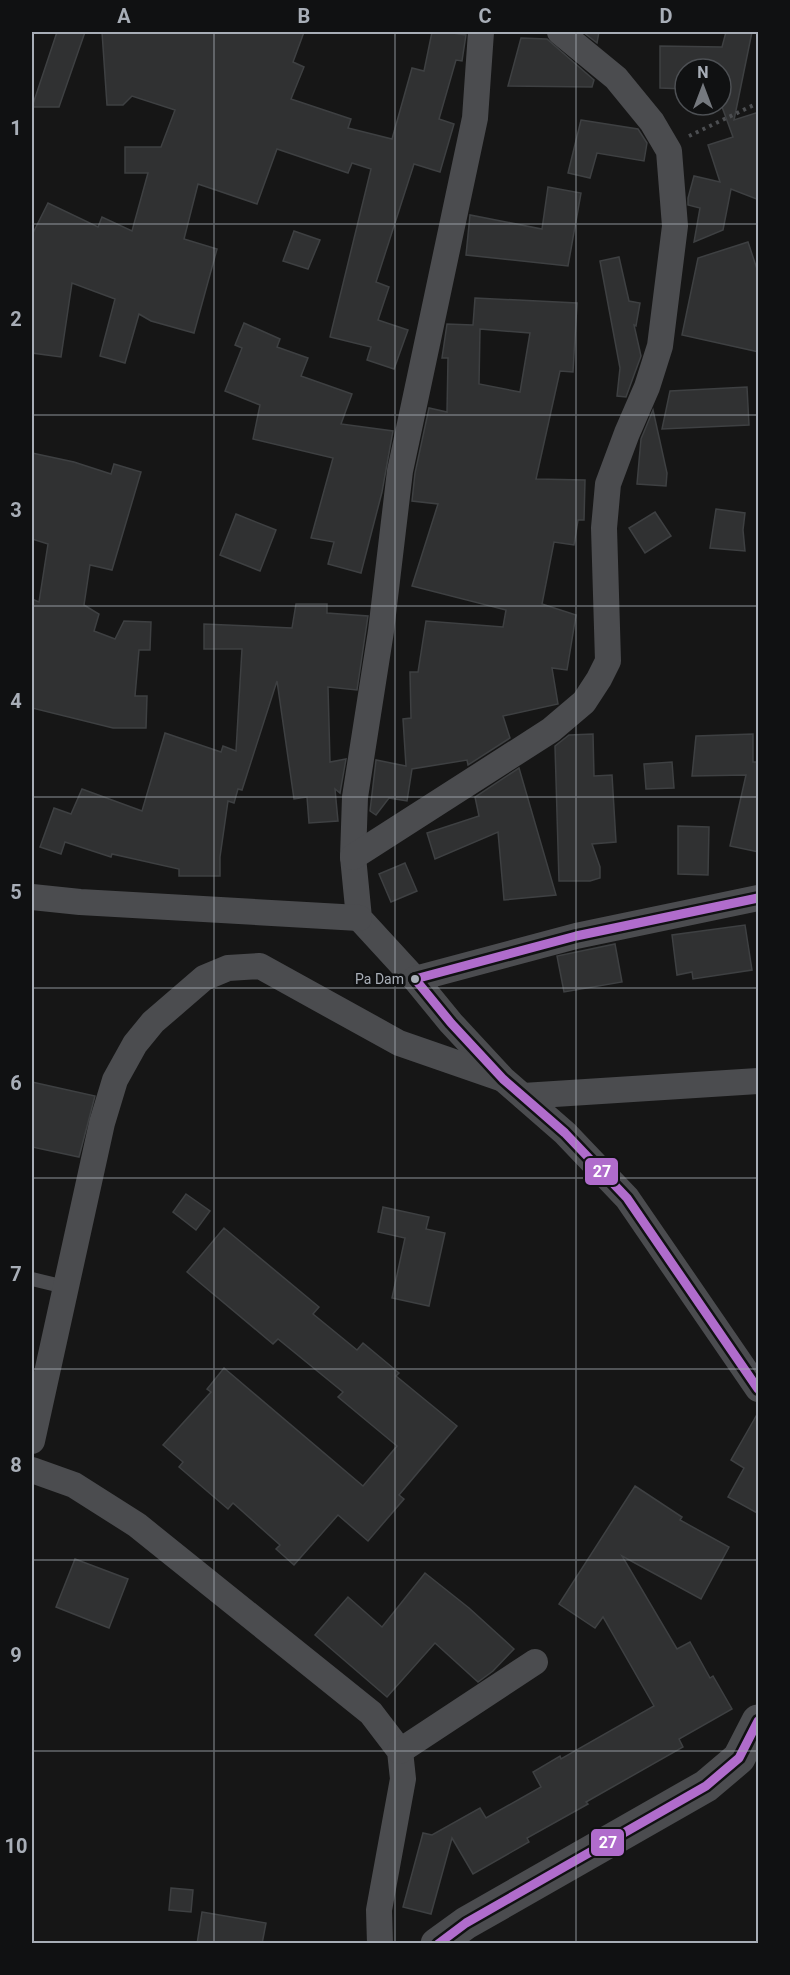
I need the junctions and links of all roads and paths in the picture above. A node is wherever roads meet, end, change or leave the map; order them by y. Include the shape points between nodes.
1 (481, 32) edge
2 (560, 32) edge
3 (759, 104) edge
4 (669, 151) junction
5 (353, 856) junction
6 (32, 897) edge
7 (759, 898) edge
8 (359, 918) junction
9 (415, 979) junction
10 (503, 1079) junction
11 (759, 1081) edge
12 (523, 1096) junction
13 (32, 1279) edge
14 (65, 1287) junction
15 (759, 1389) edge
16 (32, 1441) edge
17 (32, 1470) edge
18 (535, 1662) dead end
19 (759, 1721) edge
20 (400, 1751) junction
21 (380, 1944) edge
22 (437, 1944) edge

1 - 5 street via 475,118 400,471 381,631 355,797
2 - 4 street via 616,78 652,122
3 - 4 path via 689,136
4 - 5 street via 675,226 660,346 608,483 604,528 608,661 584,702 551,730
5 - 8 street
6 - 8 street
7 - 9 street via 576,936
8 - 9 street
9 - 10 street
10 - 12 street
10 - 14 street via 399,1043 260,966 228,968 204,978 153,1022 115,1080
11 - 12 street
12 - 15 street via 627,1198
13 - 14 lane
14 - 16 street
17 - 20 street via 74,1485 137,1525 371,1713
18 - 20 street
19 - 22 street via 739,1758 706,1786 466,1923
20 - 21 street via 404,1779 379,1910

